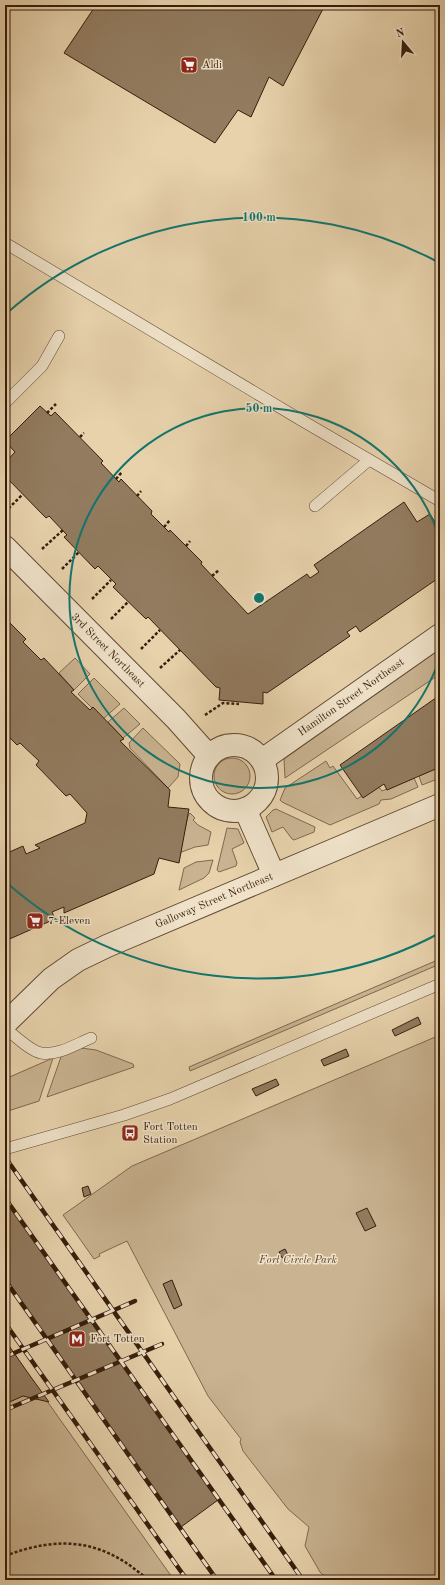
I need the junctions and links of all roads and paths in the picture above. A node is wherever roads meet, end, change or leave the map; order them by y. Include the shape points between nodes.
1 (5, 243) edge
2 (59, 336) dead end
3 (5, 403) edge
4 (56, 404) dead end
5 (47, 413) dead end
6 (84, 433) dead end
7 (80, 438) dead end
8 (369, 460) junction
9 (122, 472) dead end
10 (116, 478) dead end
11 (141, 491) dead end
12 (22, 494) dead end
13 (137, 496) dead end
14 (440, 501) edge
15 (315, 506) dead end
16 (5, 512) edge
17 (170, 520) dead end
18 (436, 523) dead end
19 (164, 527) dead end
20 (440, 528) edge
21 (63, 530) dead end
22 (190, 541) dead end
23 (186, 546) dead end
24 (5, 547) edge
25 (42, 549) dead end
26 (79, 552) dead end
27 (62, 569) dead end
28 (219, 570) dead end
29 (212, 576) dead end
30 (111, 580) dead end
31 (92, 599) dead end
32 (128, 602) dead end
33 (111, 619) dead end
34 (160, 630) dead end
35 (440, 635) edge
36 (141, 649) dead end
37 (180, 650) dead end
38 (160, 669) dead end
39 (239, 704) dead end
40 (202, 717) dead end
41 (209, 756) junction
42 (262, 760) junction
43 (440, 805) edge
44 (245, 809) junction
45 (274, 875) junction
46 (440, 984) edge
47 (5, 1024) edge
48 (5, 1028) edge
49 (91, 1038) dead end
50 (5, 1149) edge
51 (5, 1556) edge
52 (148, 1580) edge

1 - 8 lane
2 - 3 lane via 42,366
4 - 5 path
6 - 7 path
8 - 14 lane
8 - 15 lane
9 - 10 path
11 - 13 path
12 - 16 path
17 - 19 path
18 - 20 path
21 - 25 path
22 - 23 path
24 - 41 street, 3rd Street Northeast via 176,719
26 - 27 path
28 - 29 path
30 - 31 path
32 - 33 path
34 - 36 path
35 - 42 street, Hamilton Street Northeast
37 - 38 path
39 - 40 path via 223,703
41 - 42 street via 217,749 236,745 251,750
41 - 44 street via 200,776 201,787 206,797 224,810
42 - 44 street via 266,769 265,788 261,797
43 - 45 street, Galloway Street Northeast
44 - 45 street
45 - 47 street, Galloway Street Northeast via 78,960 51,979
46 - 50 lane via 170,1099
48 - 49 lane via 40,1053 59,1052
51 - 52 path via 54,1543 90,1546 124,1561

